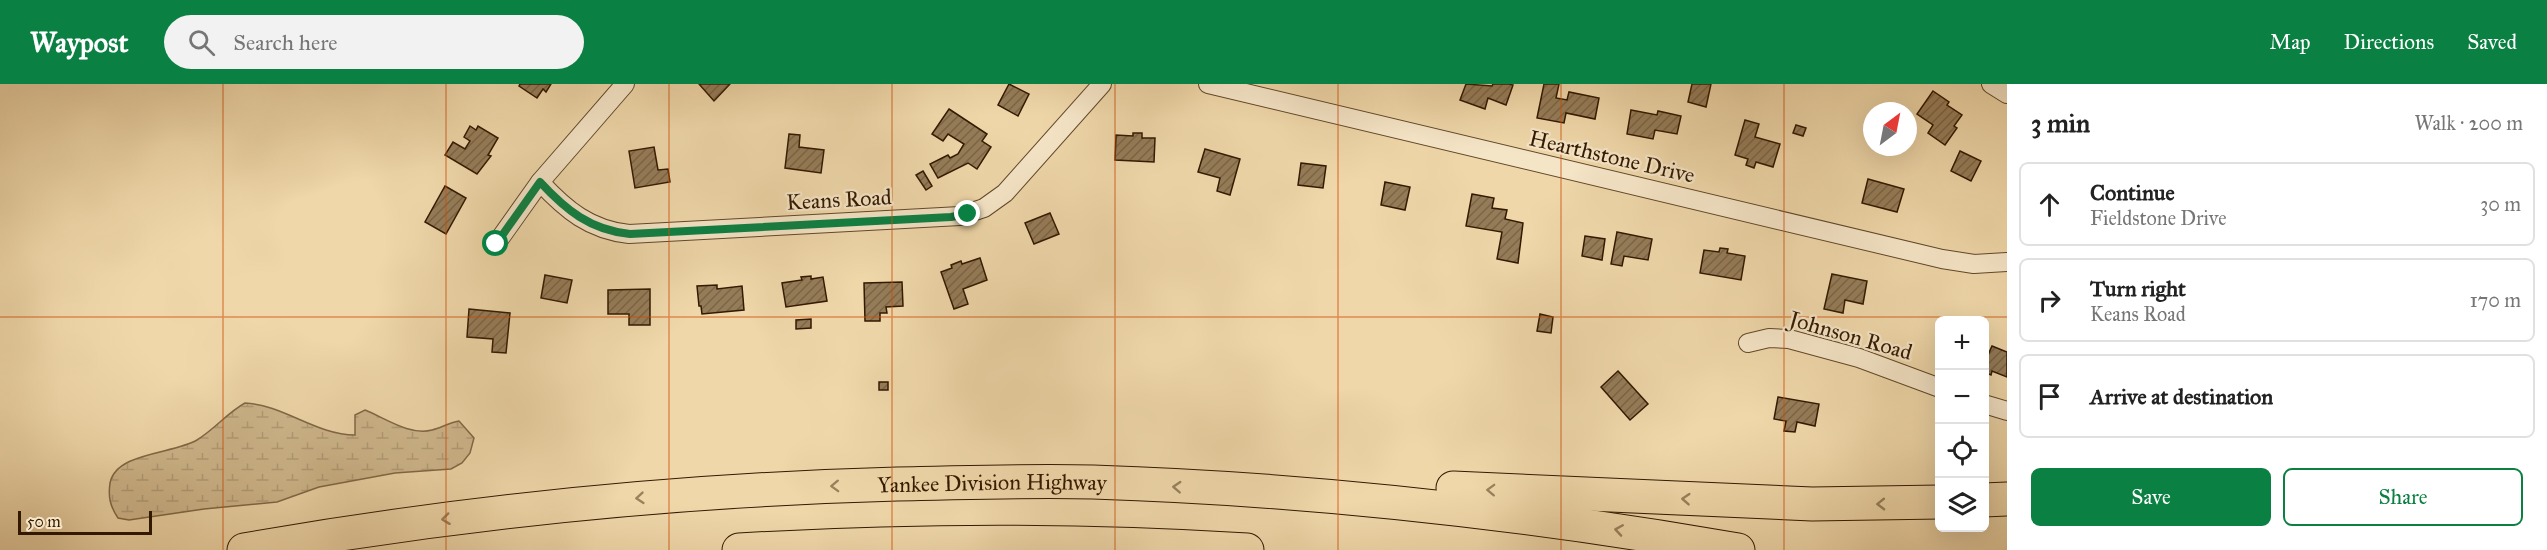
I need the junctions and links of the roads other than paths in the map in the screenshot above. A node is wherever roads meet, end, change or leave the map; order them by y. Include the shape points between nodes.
1 (625, 84) edge
2 (1102, 84) edge
3 (1208, 84) edge
4 (1991, 84) edge
5 (2007, 94) edge
6 (540, 182) junction
7 (496, 244) dead end
8 (2007, 262) edge
9 (1748, 343) dead end
10 (1935, 386) edge
11 (1989, 406) edge
12 (2007, 411) edge
13 (1235, 490) junction
14 (2007, 499) edge
15 (1989, 500) edge
16 (1935, 502) edge
17 (244, 550) edge
18 (739, 550) edge
19 (1247, 550) edge
20 (1738, 550) edge

1 - 6 street
2 - 6 street, Keans Road via 1005,193 984,208 960,216 630,234 586,223
3 - 8 street, Hearthstone Drive via 1942,259 1974,264
4 - 5 street
6 - 7 street
9 - 10 street, Johnson Road via 1789,339 1859,358
11 - 12 street
16 -> 13 highway via 1801,504 1441,487
13 -> 17 highway, Yankee Division Highway via 1089,482 747,490 445,519
20 -> 13 highway, Yankee Division Highway via 1505,514 1340,496
14 - 15 highway
18 - 19 highway via 938,542

